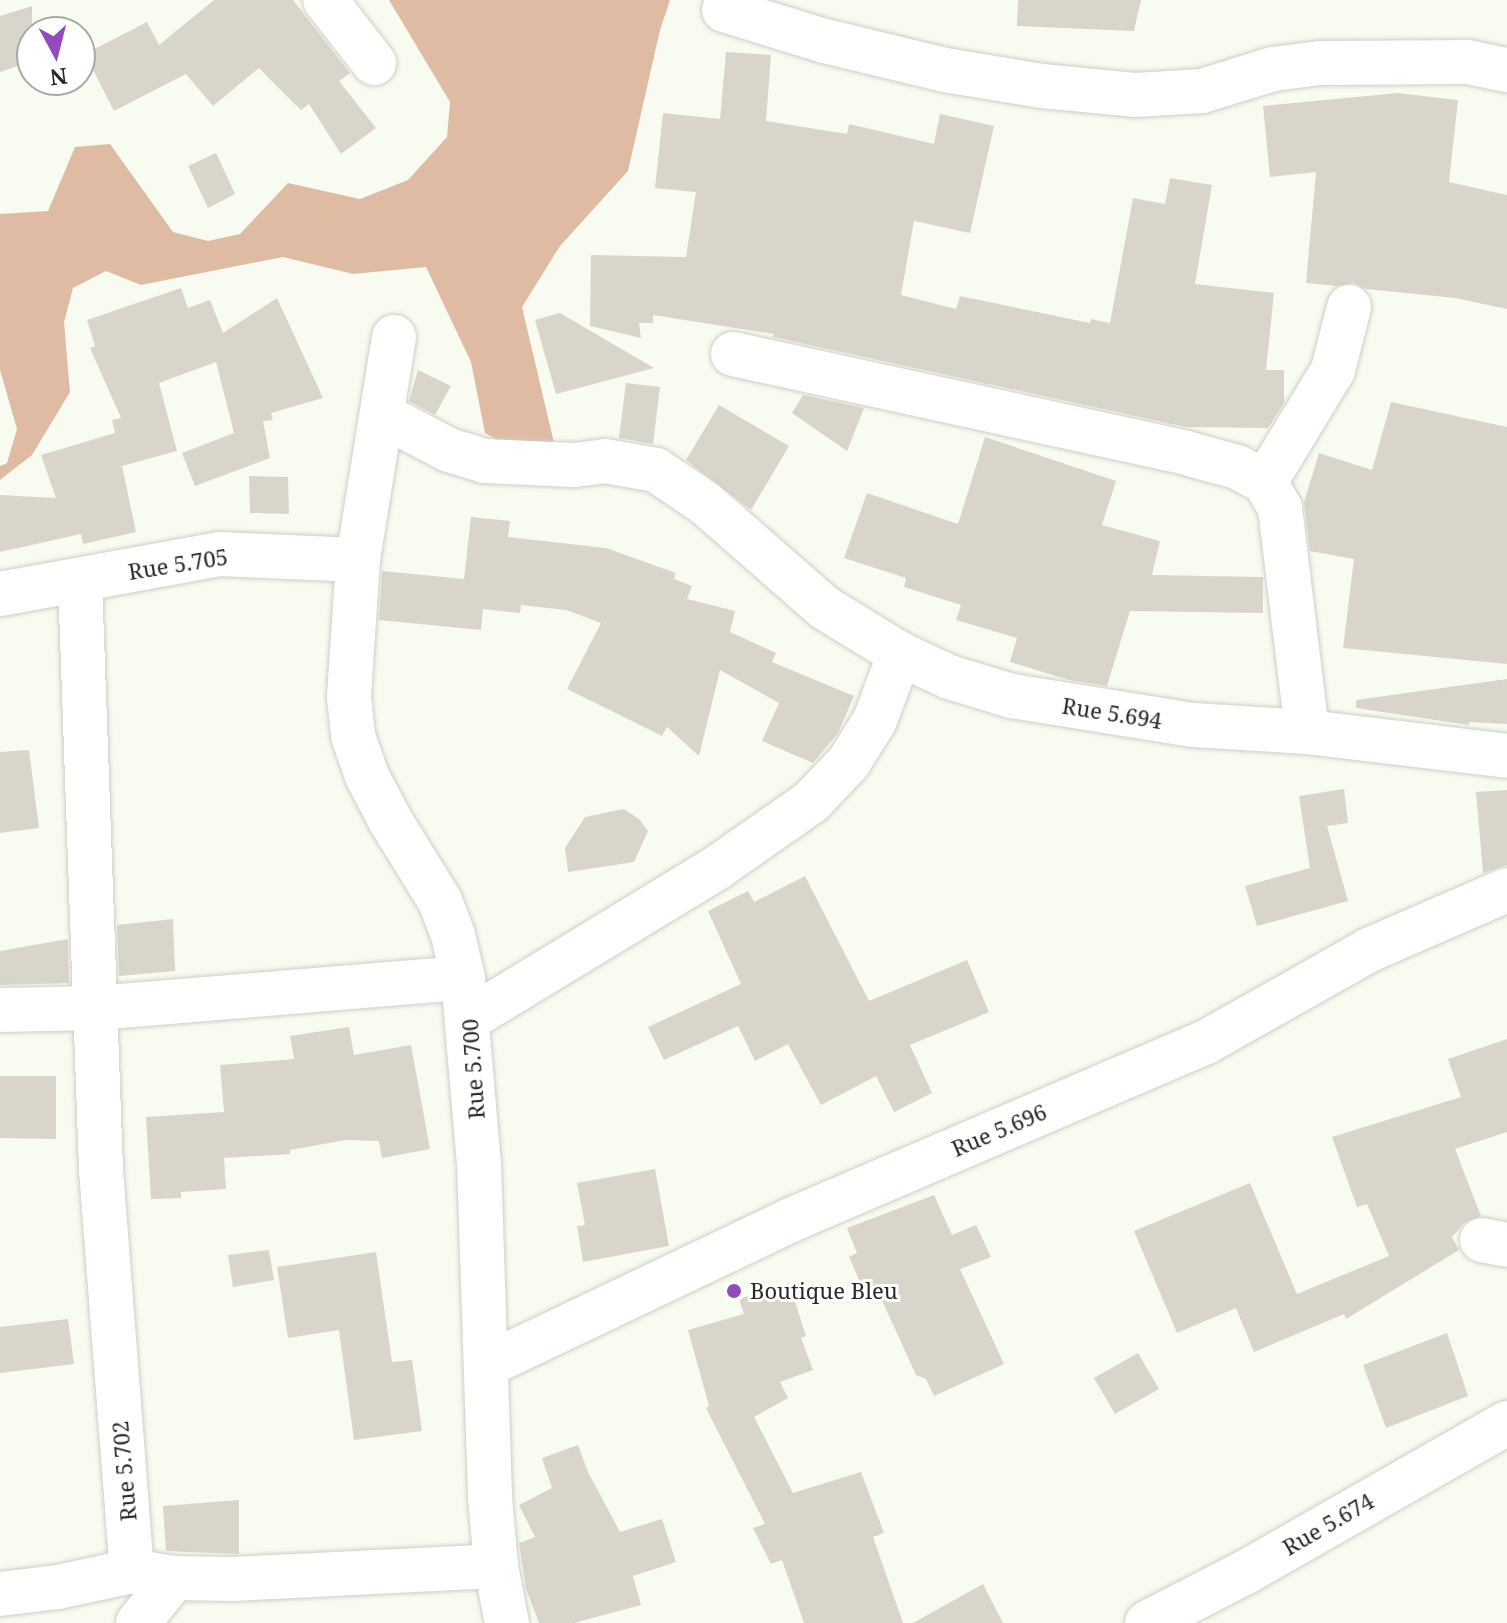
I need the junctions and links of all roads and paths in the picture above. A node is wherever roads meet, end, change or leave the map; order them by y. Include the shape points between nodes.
1 (325, 0) edge
2 (724, 10) dead end
3 (374, 63) dead end
4 (1507, 70) edge
5 (1349, 307) dead end
6 (394, 337) dead end
7 (733, 354) dead end
8 (382, 415) junction
9 (1265, 482) junction
10 (358, 560) junction
11 (80, 581) junction
12 (0, 594) edge
13 (900, 654) junction
14 (1307, 732) junction
15 (1507, 756) edge
16 (1507, 890) edge
17 (466, 998) junction
18 (96, 1008) junction
19 (0, 1010) edge
20 (487, 1365) junction
21 (1507, 1423) edge
22 (496, 1566) junction
23 (132, 1571) junction
24 (174, 1578) junction
25 (0, 1594) edge
26 (138, 1623) edge
27 (507, 1623) edge
28 (1147, 1623) edge

1 - 3 street
2 - 4 street via 945,70 1135,95 1202,91 1273,69 1320,63 1468,62
5 - 9 street via 1333,370
6 - 8 street, Rue 5.700
7 - 9 street via 1186,453 1237,467
8 - 10 street, Rue 5.700
8 - 13 street, Rue 5.694 via 449,450 484,461 605,461 656,470 705,503 825,608
9 - 14 street via 1280,508
10 - 11 street, Rue 5.705 via 220,554
10 - 17 street, Rue 5.700 via 349,697 353,736 390,820 440,901
11 - 12 street, Rue 5.705
11 - 18 street, Rue 5.702
13 - 14 street, Rue 5.694 via 949,677 1026,699 1193,725
13 - 17 street via 875,720 849,762 811,802 718,867
14 - 15 street, Rue 5.694
16 - 20 street, Rue 5.696 via 1369,950 1206,1042 793,1219
17 - 18 street
17 - 20 street, Rue 5.700
18 - 19 street
18 - 23 street, Rue 5.702 via 107,1280
20 - 22 street, Rue 5.700
21 - 28 street, Rue 5.674
22 - 24 street
22 - 27 street, Rue 5.700
23 - 24 street
23 - 25 street
24 - 26 street

